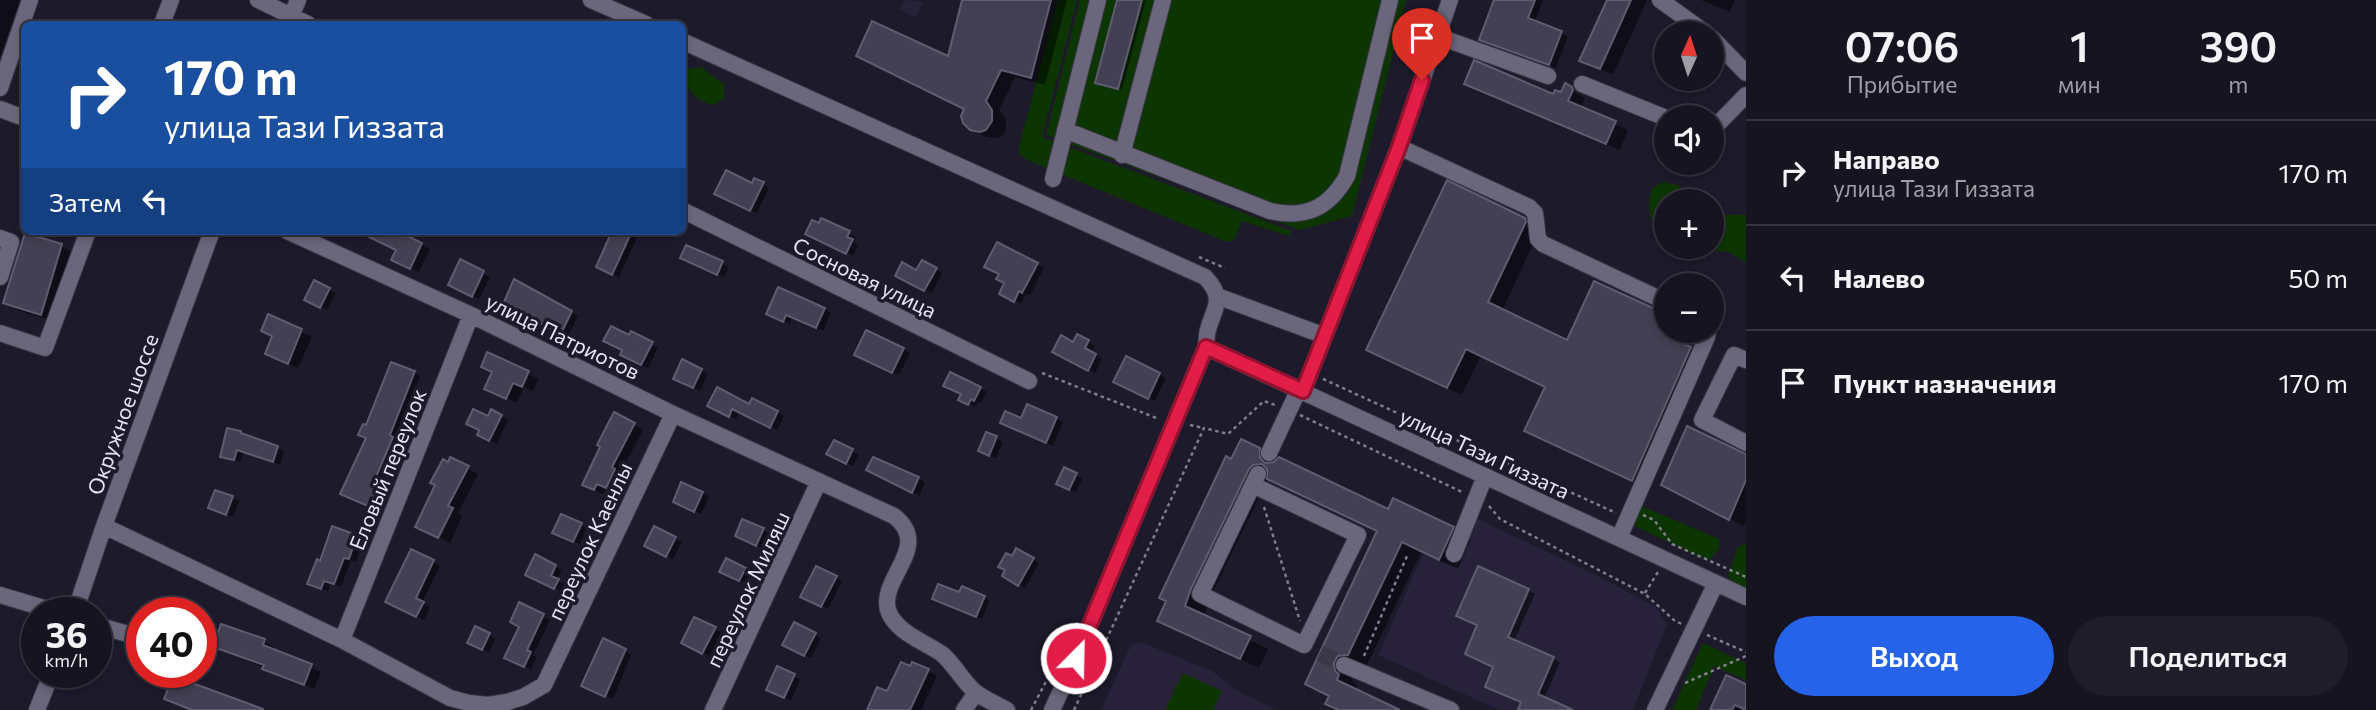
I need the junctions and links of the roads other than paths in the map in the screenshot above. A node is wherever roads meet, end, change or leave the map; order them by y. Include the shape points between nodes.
1 (30, 0) edge
2 (171, 0) edge
3 (258, 0) edge
4 (298, 0) edge
5 (591, 0) edge
6 (1098, 0) edge
7 (1163, 0) edge
8 (1390, 0) edge
9 (1450, 0) edge
10 (1660, 0) edge
11 (290, 20) edge
12 (23, 21) edge
13 (163, 21) edge
14 (639, 21) edge
15 (1689, 21) edge
16 (21, 26) edge
17 (1437, 36) junction
18 (686, 43) edge
19 (1724, 50) edge
20 (1746, 73) edge
21 (1548, 75) dead end
22 (1582, 84) dead end
23 (0, 88) edge
24 (1746, 95) edge
25 (0, 109) edge
26 (1654, 113) edge
27 (21, 117) edge
28 (1724, 118) edge
29 (1065, 130) junction
30 (1399, 147) junction
31 (1122, 155) junction
32 (1053, 179) dead end
33 (686, 212) edge
34 (87, 235) edge
35 (211, 235) edge
36 (295, 235) edge
37 (0, 237) edge
38 (0, 277) edge
39 (1217, 296) junction
40 (1654, 296) edge
41 (471, 315) junction
42 (0, 333) edge
43 (1325, 336) junction
44 (1704, 343) edge
45 (1206, 347) junction
46 (1746, 360) edge
47 (1029, 382) road end
48 (1301, 390) junction
49 (673, 414) junction
50 (1745, 440) edge
51 (1269, 453) dead end
52 (1485, 476) junction
53 (819, 483) junction
54 (104, 526) junction
55 (1619, 538) junction
56 (1454, 554) dead end
57 (1716, 583) junction
58 (0, 595) edge
59 (80, 597) edge
60 (1746, 597) edge
61 (21, 601) edge
62 (342, 640) junction
63 (1306, 641) joint
64 (1350, 669) tunnel mouth
65 (46, 688) edge
66 (975, 693) junction
67 (37, 710) edge
68 (713, 710) edge
69 (964, 710) edge
70 (1007, 710) edge
71 (1052, 710) edge
72 (1451, 710) edge
73 (1655, 710) edge

1 - 12 street
2 - 13 street
3 - 11 street
4 - 11 street
5 - 14 street
6 - 29 street
7 - 31 street
8 - 31 street via 1347,176 1338,191 1316,209 1299,214 1270,211
9 - 17 street
10 - 15 street
16 - 23 street
17 - 21 street
17 - 30 street
18 - 39 street via 1205,277
19 - 20 street
22 - 26 street
24 - 28 street
25 - 27 street
29 - 31 street
29 - 32 street
30 - 40 street via 1530,207 1538,239 1544,244
30 - 43 street
33 - 47 street, Сосновая улица
34 - 42 street via 45,348
35 - 54 street, Окружное шоссе
36 - 41 street, улица Патриотов
37 - 38 street via 11,242
39 - 43 street
39 - 45 street
41 - 49 street, улица Патриотов
41 - 62 street, Еловый переулок
43 - 48 street
44 - 55 street
45 - 48 street, улица Тази Гиззата
45 - 71 street
46 - 50 street via 1734,355 1702,420
48 - 51 street
48 - 52 street, улица Тази Гиззата
49 - 53 street, улица Патриотов
49 - 62 street, переулок Каенлы via 544,685 507,702 469,703 450,698
52 - 55 street, улица Тази Гиззата
52 - 56 street
53 - 66 street, улица Патриотов via 906,528 909,543 888,597 889,612 899,626 944,656
53 - 68 street, переулок Миляш
54 - 59 street, Окружное шоссе
54 - 62 street
55 - 57 street, улица Тази Гиззата
57 - 60 street, улица Тази Гиззата
57 - 73 street
58 - 61 street
63 - 63 street via 1304,645 1200,594 1257,482 1358,536
64 - 72 street
65 - 67 street
66 - 69 street
66 - 70 street

